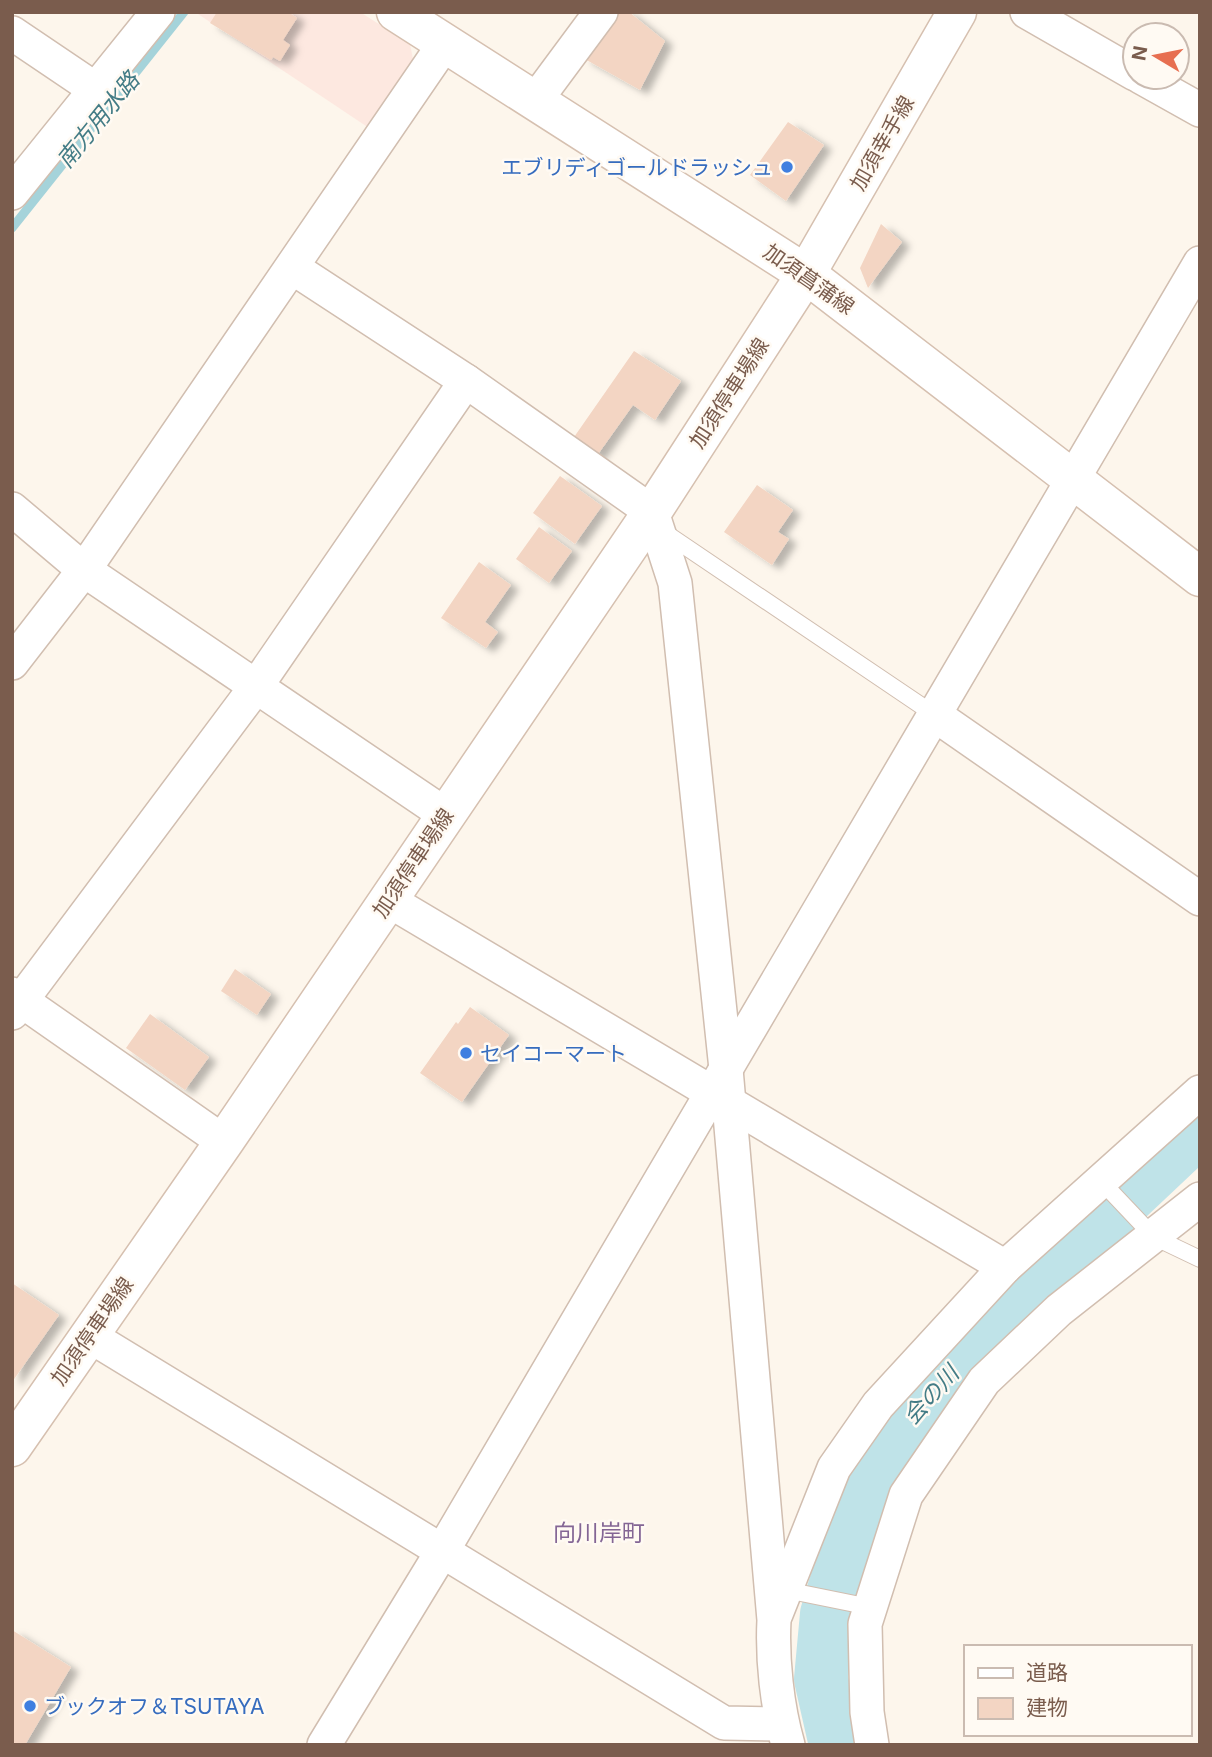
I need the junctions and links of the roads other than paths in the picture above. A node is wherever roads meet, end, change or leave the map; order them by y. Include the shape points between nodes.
1 (158, 12) edge
2 (396, 12) edge
3 (601, 12) edge
4 (957, 12) edge
5 (1027, 12) edge
6 (12, 33) edge
7 (445, 43) junction
8 (1121, 66) edge
9 (95, 89) junction
10 (1166, 91) edge
11 (535, 101) junction
12 (1200, 110) edge
13 (12, 192) edge
14 (1200, 263) edge
15 (293, 268) junction
16 (806, 274) junction
17 (466, 381) junction
18 (1074, 479) junction
19 (12, 509) edge
20 (654, 519) junction
21 (84, 570) junction
22 (1200, 576) edge
23 (12, 663) edge
24 (255, 688) junction
25 (935, 715) junction
26 (446, 816) junction
27 (1200, 898) edge
28 (388, 900) junction
29 (15, 1002) edge
30 (722, 1088) junction
31 (1200, 1092) edge
32 (224, 1142) junction
33 (1101, 1181) junction
34 (1200, 1199) edge
35 (1154, 1237) junction
36 (1200, 1259) edge
37 (1006, 1267) junction
38 (88, 1335) junction
39 (12, 1447) edge
40 (443, 1550) junction
41 (780, 1605) junction
42 (870, 1607) junction
43 (717, 1734) edge
44 (785, 1734) edge
45 (324, 1745) edge
46 (872, 1745) edge

1 - 9 street
2 - 7 main road, 加須菖蒲線
3 - 11 street
4 - 16 main road, 加須幸手線
5 - 8 street
6 - 9 street
7 - 11 main road, 加須菖蒲線
7 - 15 street
9 - 13 street
10 - 12 street
11 - 16 main road, 加須菖蒲線
14 - 18 street
15 - 17 street
15 - 21 street
16 - 18 main road, 加須菖蒲線
16 - 20 main road, 加須停車場線
17 - 20 street
17 - 24 street
18 - 22 main road, 加須菖蒲線
18 - 25 street
19 - 21 street
20 - 25 lane
20 - 26 main road, 加須停車場線
20 - 30 street via 675,583
21 - 23 street
21 - 24 street
24 - 26 street
24 - 29 street
25 - 27 street
25 - 30 street
26 - 28 main road, 加須停車場線
28 - 30 street
28 - 32 main road, 加須停車場線
29 - 32 street
30 - 37 street
30 - 40 street
30 - 41 street
31 - 33 street
32 - 38 main road, 加須停車場線
33 - 35 lane
33 - 37 street
34 - 35 street
35 - 36 lane
35 - 42 street via 1059,1310 984,1381 906,1495
37 - 41 street via 878,1405 834,1468
38 - 39 main road, 加須停車場線
38 - 40 street
40 - 43 street
40 - 45 street
41 - 42 lane
41 - 44 street
42 - 46 street via 865,1624
43 - 44 street

